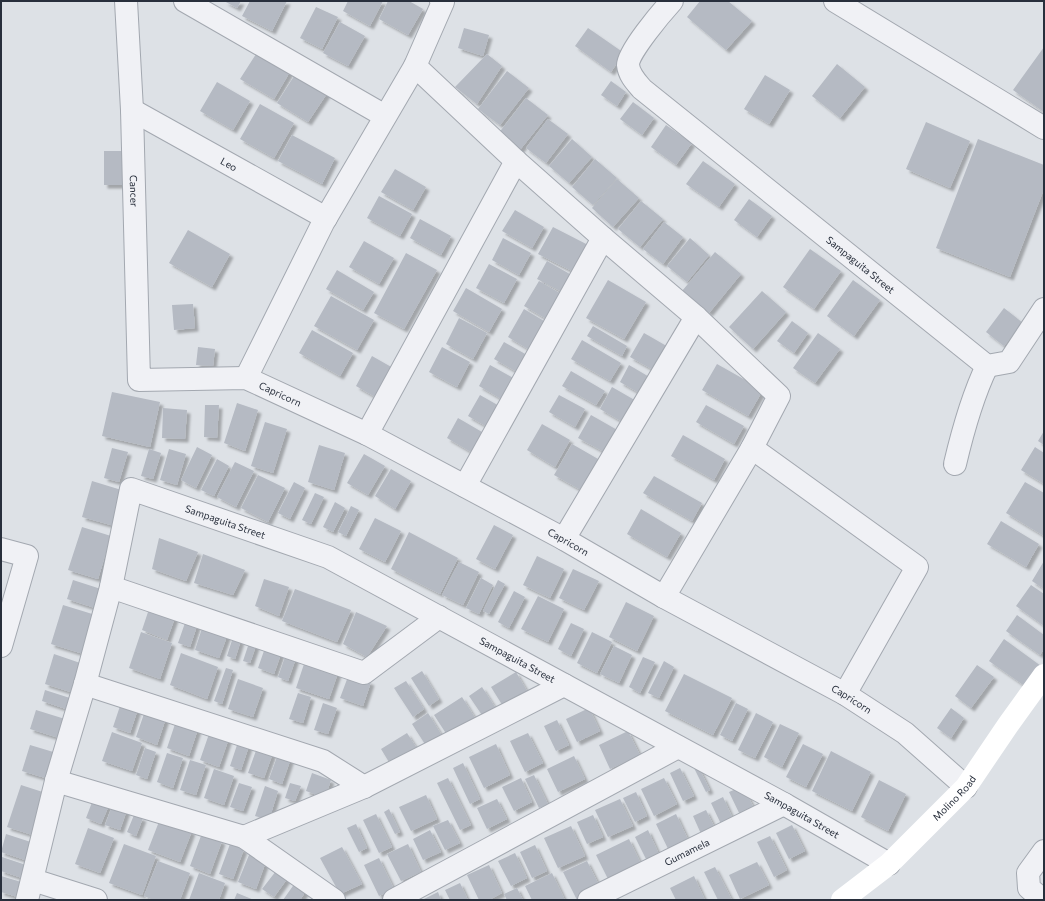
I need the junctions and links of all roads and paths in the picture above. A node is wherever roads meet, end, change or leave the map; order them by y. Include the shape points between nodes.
1 (126, 1) edge
2 (185, 1) edge
3 (441, 1) edge
4 (672, 1) edge
5 (835, 1) edge
6 (415, 66) junction
7 (132, 110) junction
8 (385, 116) junction
9 (1044, 128) edge
10 (516, 161) junction
11 (326, 218) junction
12 (603, 238) junction
13 (1044, 309) edge
14 (696, 317) junction
15 (987, 366) junction
16 (246, 378) junction
17 (139, 380) joint
18 (367, 434) junction
19 (752, 448) junction
20 (955, 464) dead end
21 (464, 486) junction
22 (564, 539) junction
23 (1, 549) edge
24 (111, 587) junction
25 (664, 597) junction
26 (439, 617) junction
27 (1, 646) edge
28 (1044, 675) edge
29 (85, 684) junction
30 (564, 685) junction
31 (845, 694) junction
32 (678, 747) junction
33 (56, 781) junction
34 (364, 787) junction
35 (966, 787) junction
36 (784, 804) junction
37 (244, 837) junction
38 (1044, 851) edge
39 (889, 864) junction
40 (33, 880) junction
41 (1036, 894) edge
42 (27, 900) edge
43 (96, 900) edge
44 (334, 900) edge
45 (394, 900) edge
46 (589, 900) edge
47 (842, 900) edge

1 - 7 street, Cancer
2 - 8 street
3 - 6 street via 443,2
4 - 15 street, Sampaguita Street via 649,28 628,64 630,74 642,89
5 - 9 street
6 - 8 street
6 - 10 street
7 - 11 street, Leo
7 - 17 street, Cancer
8 - 11 street
10 - 12 street
10 - 18 street
11 - 16 street
12 - 14 street
12 - 21 street
13 - 15 street via 1009,362
14 - 19 street via 779,396
14 - 22 street
15 - 20 street via 977,388
16 - 17 street, Capricorn
16 - 18 street, Capricorn
18 - 21 street, Capricorn
19 - 25 street
19 - 31 street via 917,567
21 - 22 street, Capricorn
22 - 25 street, Capricorn
23 - 27 street via 27,556
24 - 26 street via 364,673
24 - 26 street, Sampaguita Street via 131,489 328,557
24 - 29 street
25 - 31 street, Capricorn
26 - 30 street, Sampaguita Street
28 - 35 main road, Molino Road
29 - 33 street
29 - 34 street via 323,761
30 - 32 street, Sampaguita Street
30 - 34 street
31 - 35 street, Capricorn via 905,733
32 - 36 street, Sampaguita Street
32 - 45 street
33 - 37 street
33 - 40 street
34 - 37 street
35 - 39 main road, Molino Road
36 - 39 street, Sampaguita Street
36 - 46 street, Gumamela
37 - 44 street
38 - 41 street via 1028,873
39 - 47 main road, Molino Road
40 - 42 street
40 - 43 street

